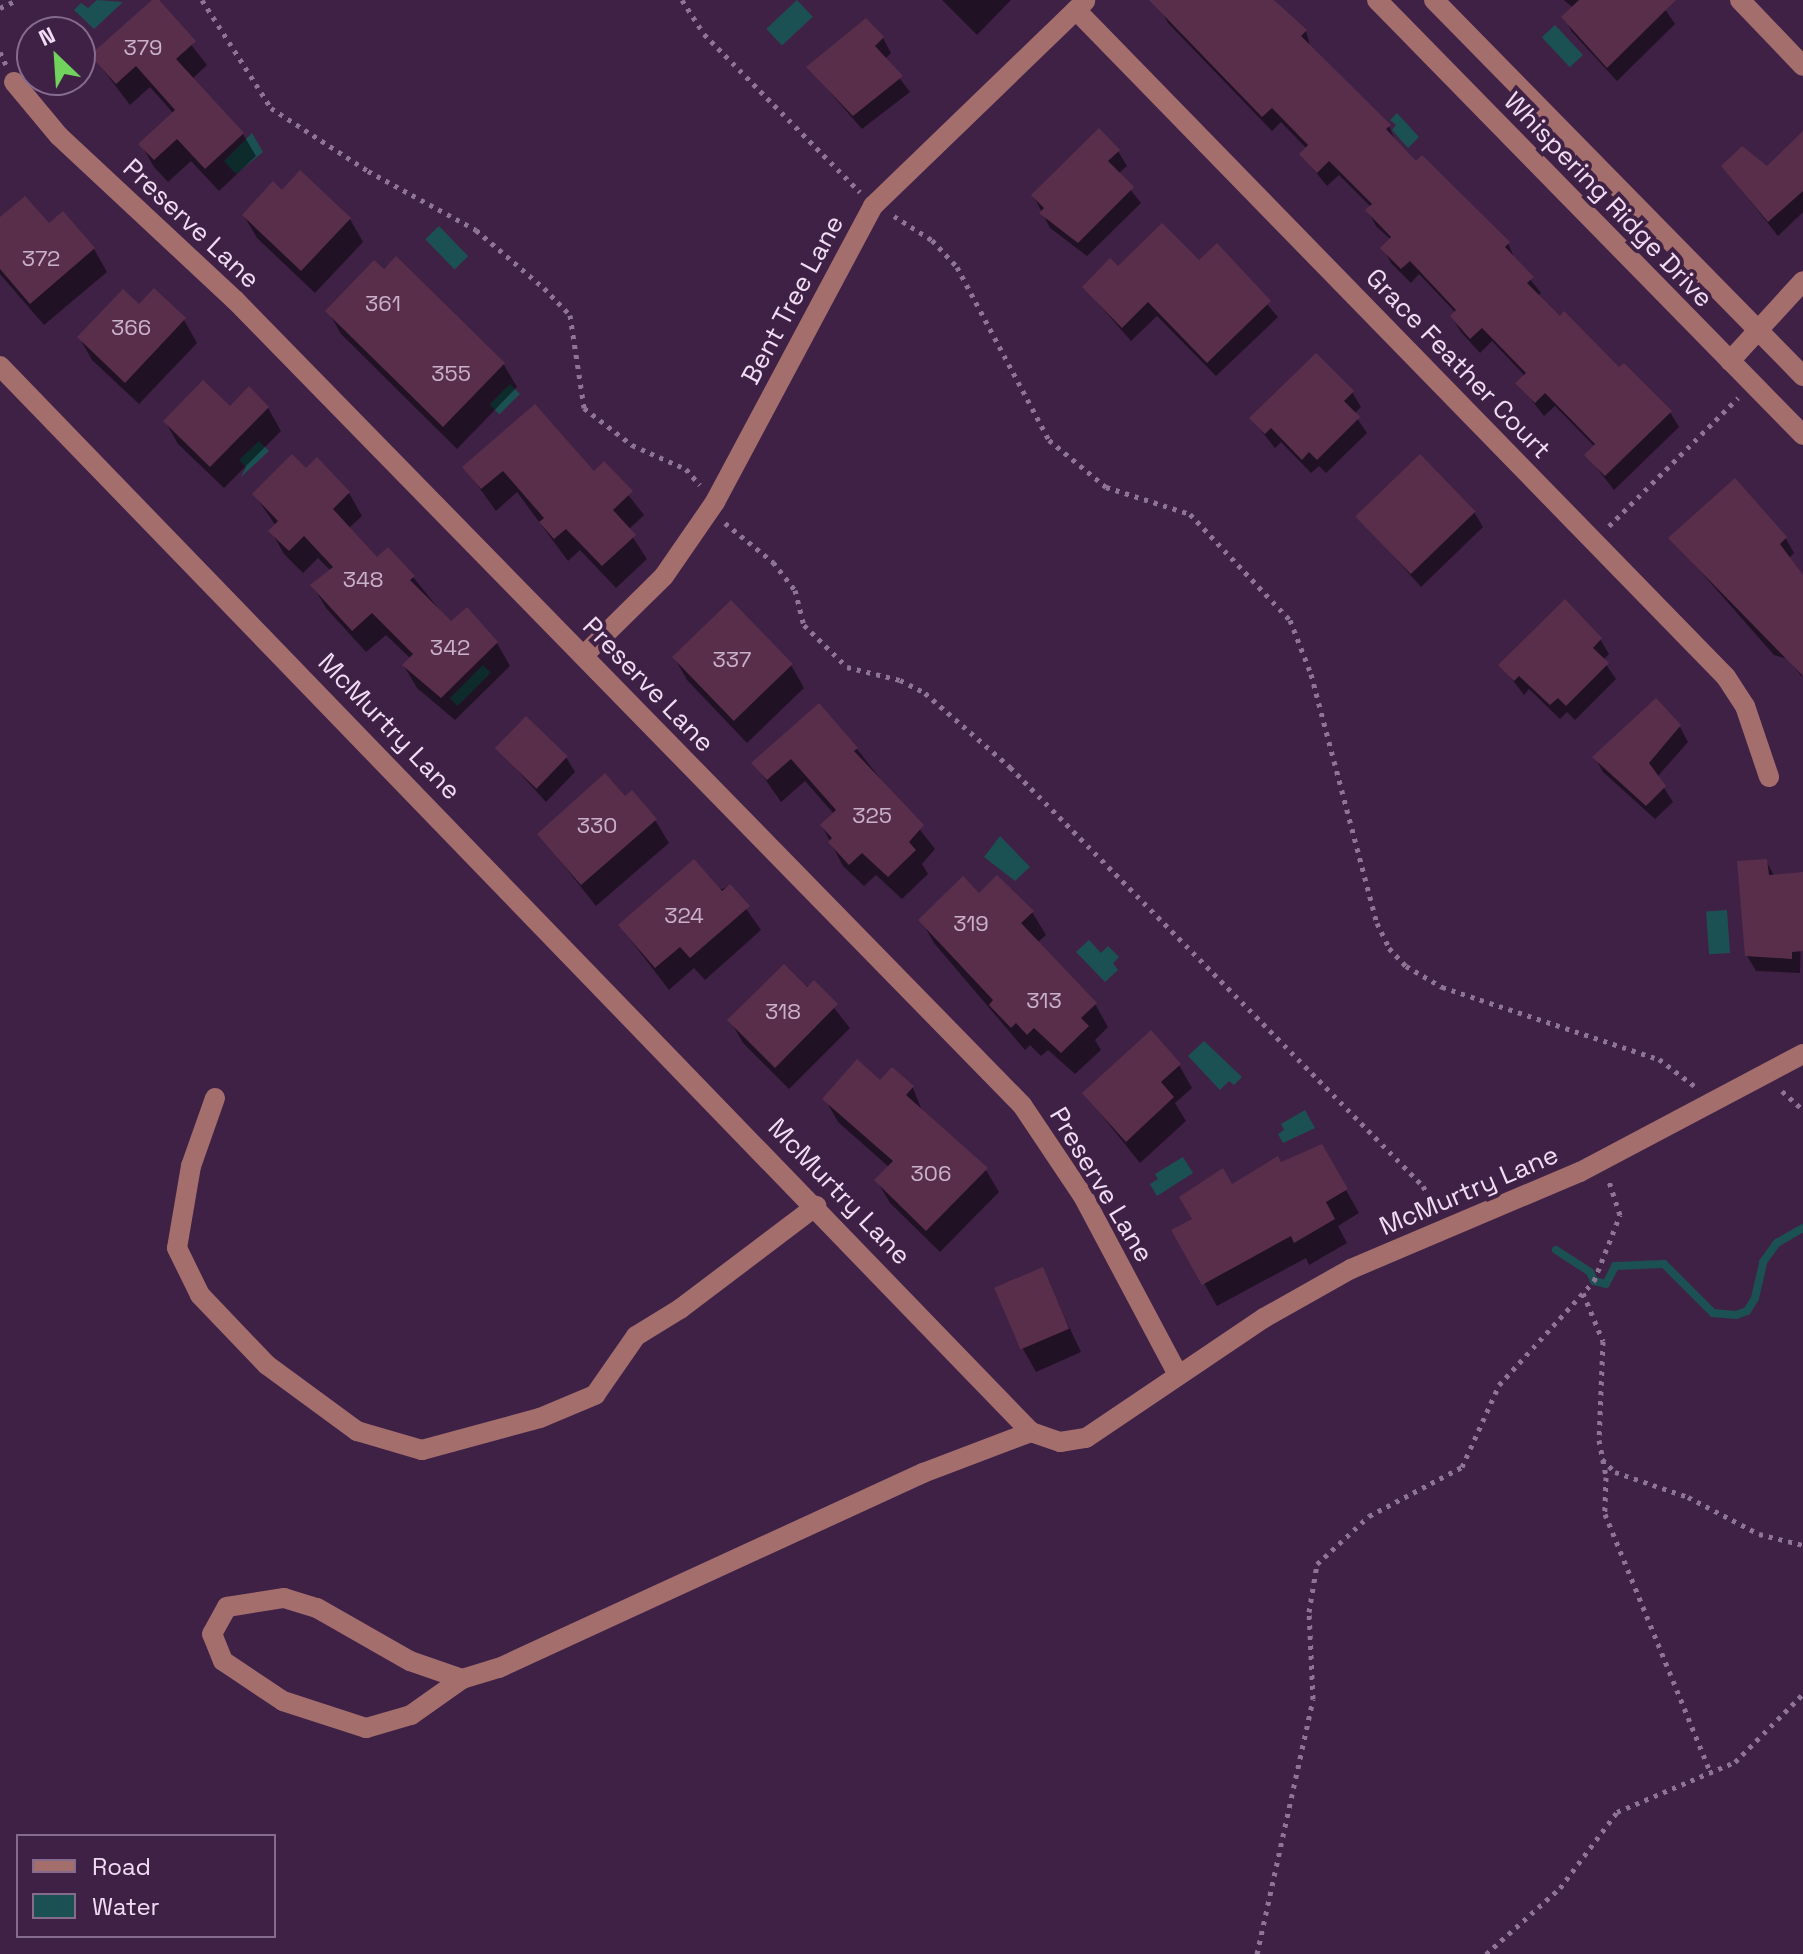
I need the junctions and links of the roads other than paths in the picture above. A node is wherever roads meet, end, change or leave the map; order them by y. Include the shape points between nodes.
1 (1377, 0) edge
2 (1434, 0) edge
3 (1740, 0) edge
4 (1081, 5) edge
5 (1803, 66) edge
6 (14, 82) dead end
7 (1803, 281) edge
8 (1758, 330) junction
9 (1730, 361) junction
10 (0, 366) edge
11 (1803, 376) edge
12 (1803, 435) edge
13 (584, 655) junction
14 (1769, 777) dead end
15 (1803, 1054) edge
16 (215, 1098) dead end
17 (816, 1206) junction
18 (1178, 1375) junction
19 (1031, 1432) junction
20 (462, 1679) junction

1 - 9 street, Whispering Ridge Drive
2 - 8 street, Whispering Ridge Drive
3 - 5 street
4 - 13 street, Bent Tree Lane via 873,206 715,502 664,576
4 - 14 street, Grace Feather Court via 1726,677 1745,706
6 - 13 street, Preserve Lane via 59,136 235,300
7 - 8 street
8 - 9 street
8 - 11 street, Whispering Ridge Drive
9 - 12 street, Whispering Ridge Drive
10 - 17 street, McMurtry Lane
13 - 18 street, Preserve Lane via 1022,1105 1083,1196
15 - 18 street, McMurtry Lane via 1602,1161 1351,1269
16 - 17 street via 191,1166 177,1248 200,1295 267,1365 357,1431 422,1450 540,1418 595,1395 636,1336
17 - 19 street, McMurtry Lane
18 - 19 street, McMurtry Lane via 1086,1438 1060,1442
19 - 20 street via 923,1473 499,1668
20 - 20 street via 411,1715 366,1728 283,1701 223,1661 212,1634 227,1607 284,1598 317,1608 410,1661

